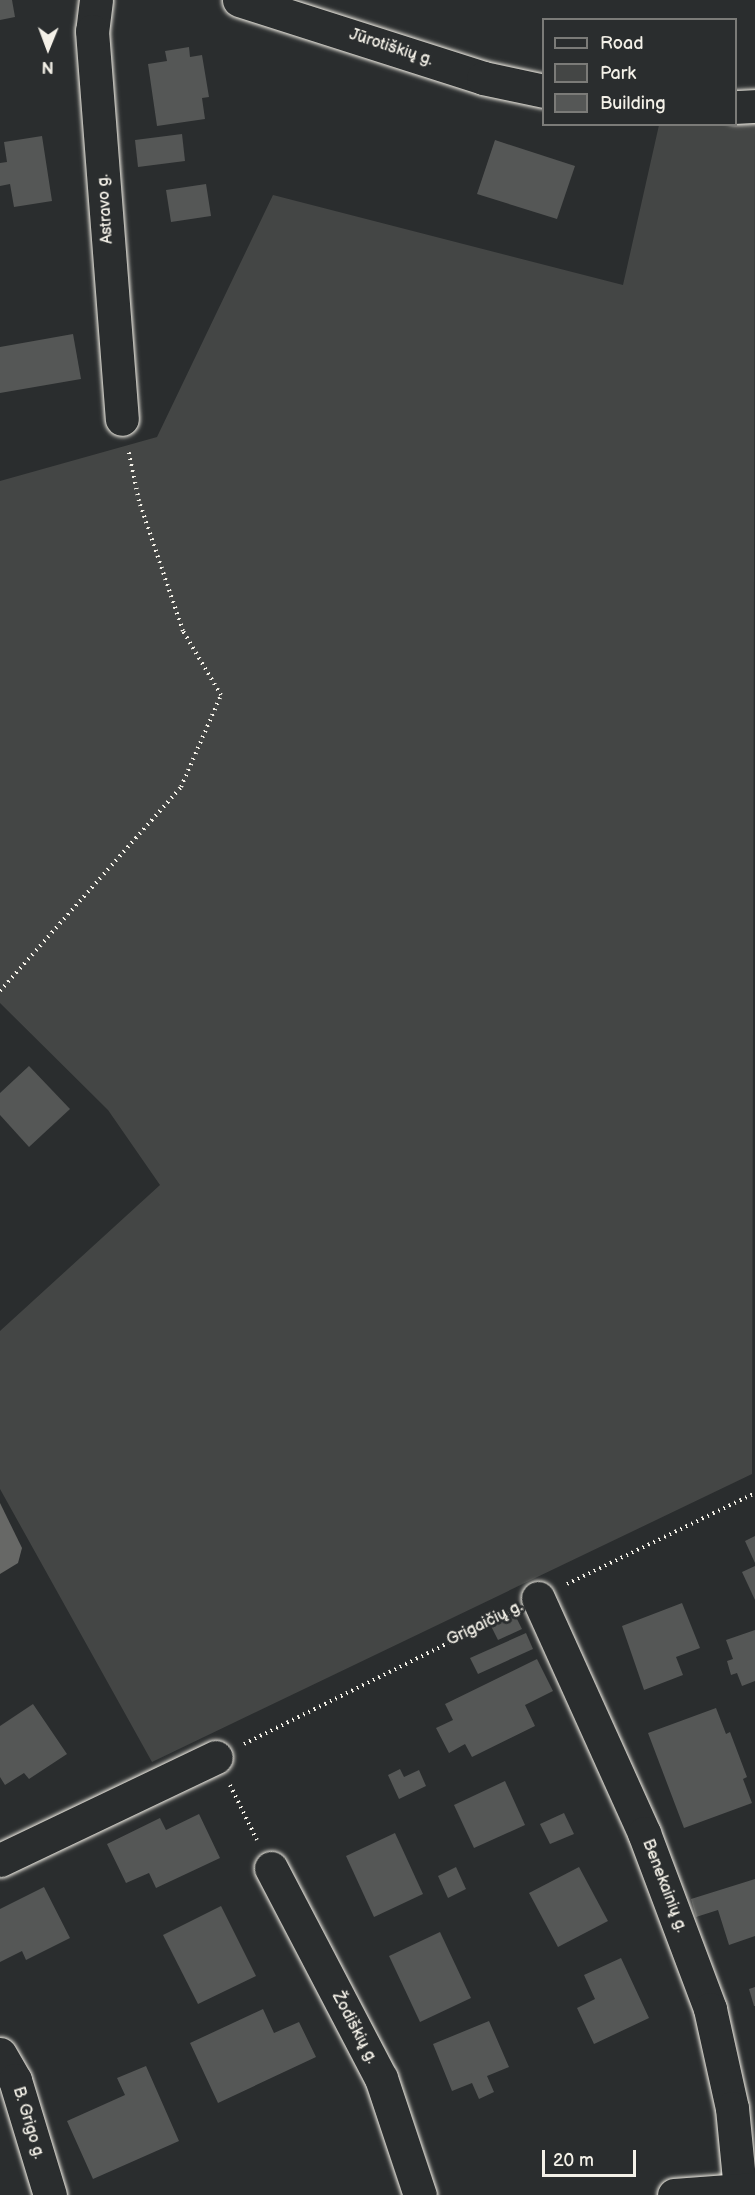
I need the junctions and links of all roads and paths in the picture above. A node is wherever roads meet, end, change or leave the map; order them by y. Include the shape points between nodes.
1 (96, 0) edge
2 (239, 0) edge
3 (542, 91) edge
4 (755, 106) edge
5 (737, 107) edge
6 (122, 419) joint
7 (0, 991) edge
8 (755, 1493) edge
9 (538, 1598) junction
10 (216, 1757) junction
11 (0, 1860) edge
12 (271, 1868) joint
13 (0, 2054) edge
14 (747, 2189) edge
15 (50, 2195) edge
16 (420, 2195) edge
17 (674, 2195) edge

1 - 6 street, Astravo g. via 92,31
2 - 3 street, Jūrotiškių g. via 483,78
4 - 5 street
6 - 7 path via 139,501 183,631 221,695 181,787
8 - 9 path, Grigaičių g.
9 - 10 path, Grigaičių g.
9 - 14 street, Benekainių g. via 644,1833 710,2009
10 - 11 street
10 - 12 path
12 - 16 street, Žodiškių g. via 381,2078
13 - 15 street, B. Grigo g. via 15,2080
14 - 17 street

